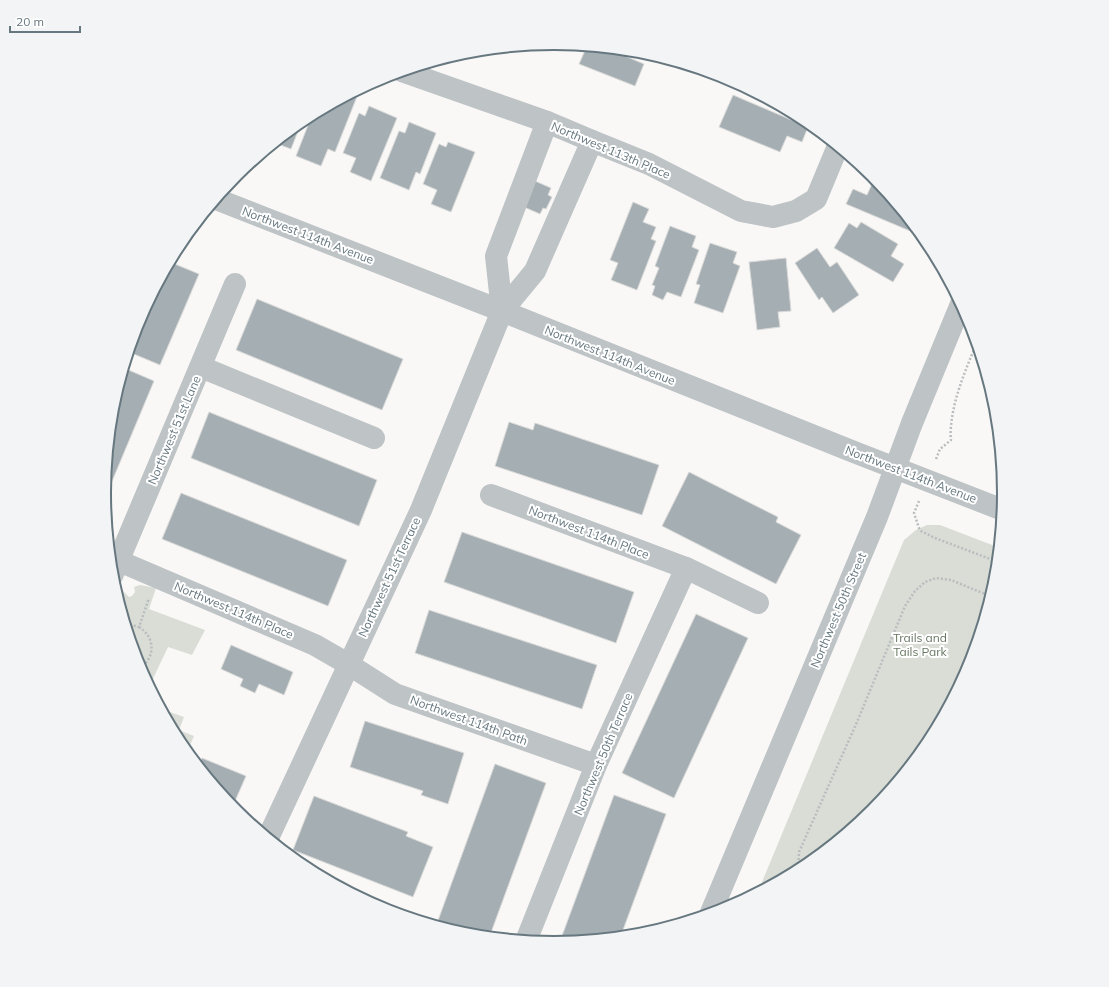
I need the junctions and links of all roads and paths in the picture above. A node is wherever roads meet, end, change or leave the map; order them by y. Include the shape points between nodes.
1 (411, 74) edge
2 (547, 122) junction
3 (592, 141) junction
4 (836, 151) edge
5 (221, 201) edge
6 (235, 284) dead end
7 (958, 311) edge
8 (502, 312) junction
9 (974, 350) edge
10 (200, 367) junction
11 (374, 438) dead end
12 (940, 448) dead end
13 (896, 468) junction
14 (491, 495) dead end
15 (998, 508) edge
16 (914, 513) dead end
17 (992, 560) edge
18 (117, 563) edge
19 (686, 568) junction
20 (118, 569) edge
21 (157, 577) junction
22 (986, 594) edge
23 (758, 603) dead end
24 (131, 625) edge
25 (139, 627) junction
26 (146, 664) edge
27 (348, 664) junction
28 (596, 765) junction
29 (270, 833) edge
30 (798, 864) edge
31 (713, 907) edge
32 (528, 936) edge

1 - 2 street, Northwest 113th Place
2 - 3 street, Northwest 113th Place
2 - 8 street, Northwest 51st Terrace via 496,256
3 - 4 street, Northwest 113th Place via 649,164 741,211 773,216 796,210 816,199
3 - 8 street, Northwest 51st Terrace via 535,271
5 - 8 street, Northwest 114th Avenue
6 - 10 street, Northwest 51st Lane
7 - 13 street, Northwest 50th Street
8 - 13 street, Northwest 114th Avenue
8 - 27 street, Northwest 51st Terrace via 421,510
9 - 12 path via 961,380 950,440
10 - 11 street
10 - 18 street, Northwest 51st Lane
13 - 15 street, Northwest 114th Avenue
13 - 31 street, Northwest 50th Street
14 - 19 street, Northwest 114th Place
16 - 17 path via 919,528 926,534
19 - 23 street, Northwest 114th Place
19 - 28 street, Northwest 50th Terrace
20 - 21 street, Northwest 114th Place
21 - 25 path
21 - 27 street, Northwest 114th Place via 315,645
22 - 30 path via 951,580 936,578 914,590 799,852
24 - 25 path
25 - 26 path via 151,641 152,652
27 - 28 street, Northwest 114th Path via 395,694
27 - 29 street, Northwest 51st Terrace
28 - 32 street, Northwest 50th Terrace

